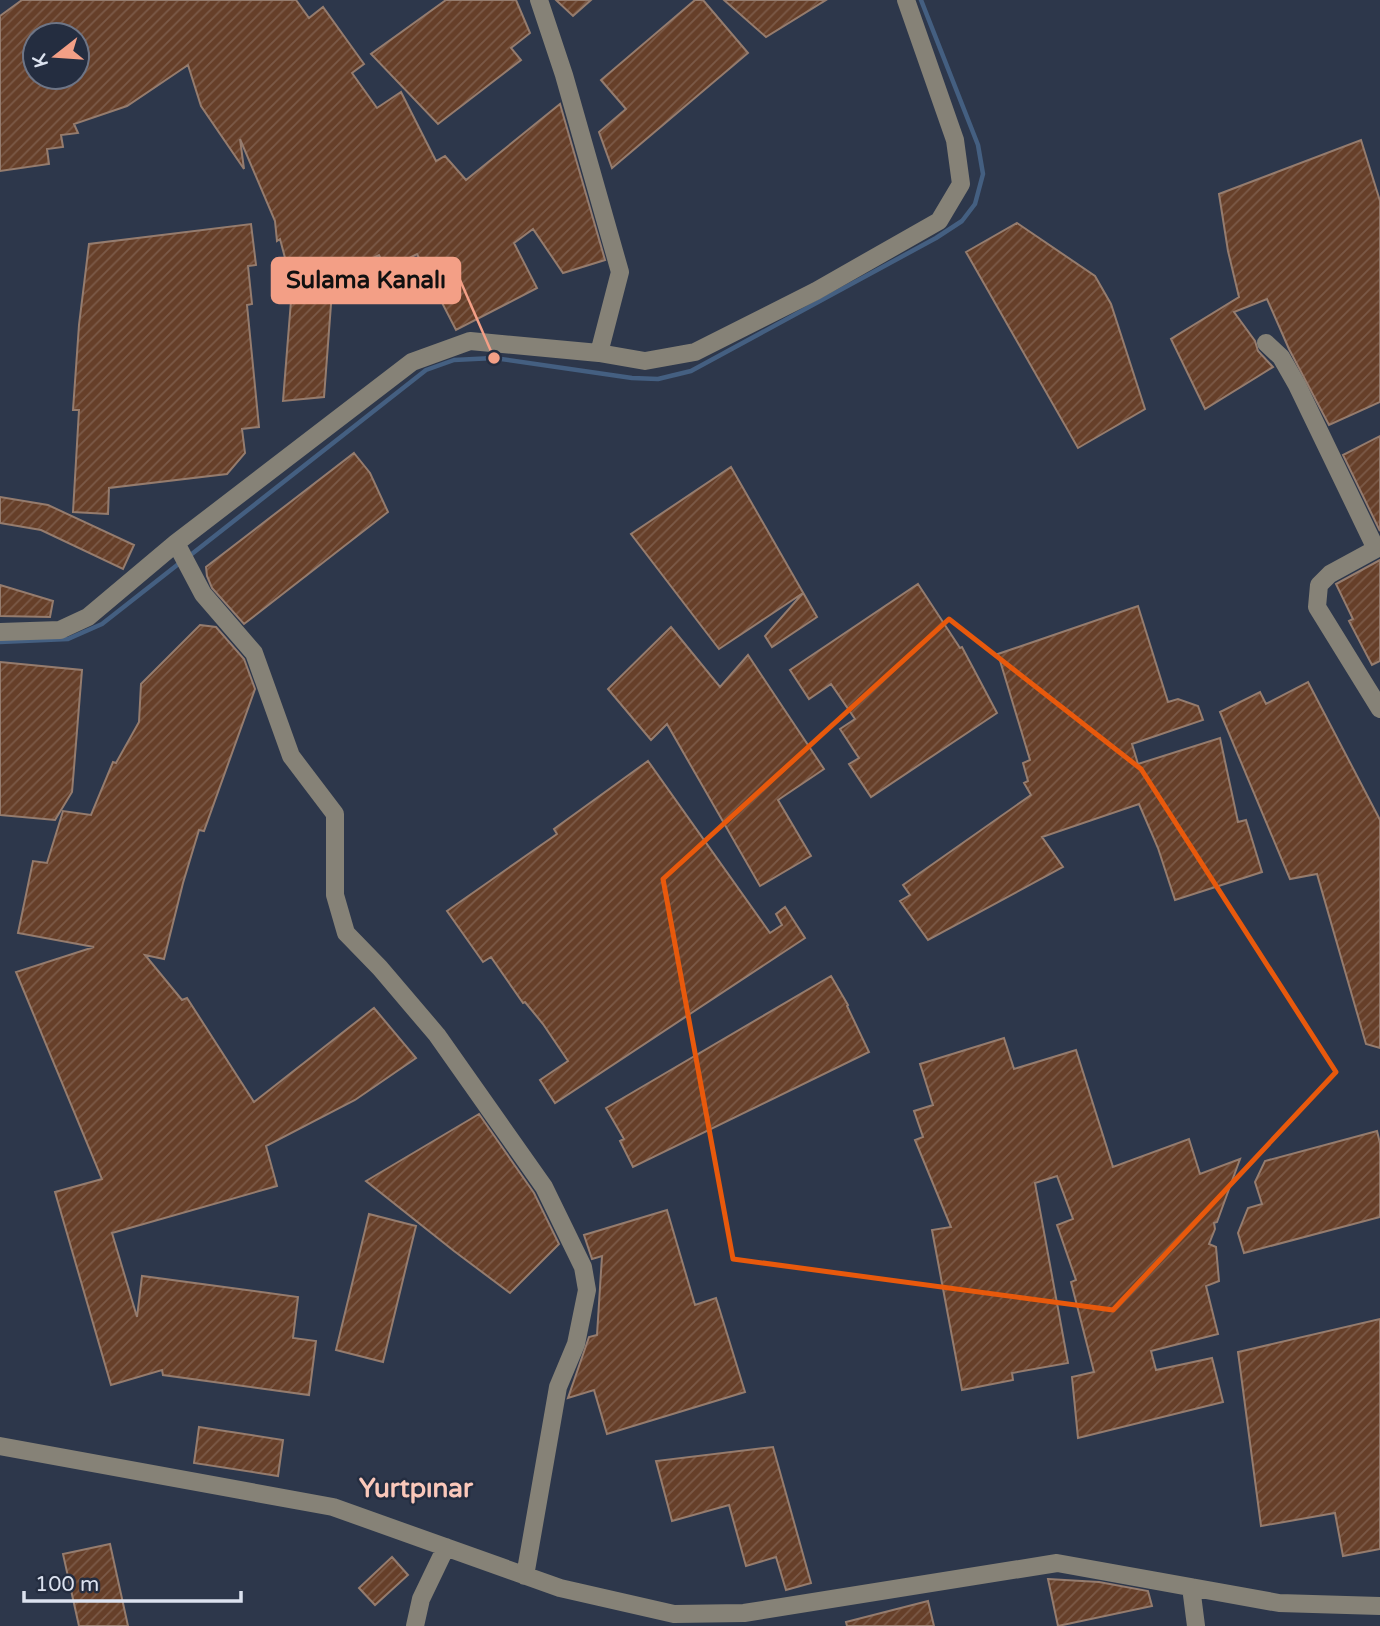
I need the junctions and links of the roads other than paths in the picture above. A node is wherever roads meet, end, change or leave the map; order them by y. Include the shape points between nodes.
1 (539, 0) edge
2 (906, 0) edge
3 (1266, 343) dead end
4 (598, 353) junction
5 (176, 543) junction
6 (0, 632) edge
7 (1380, 709) edge
8 (0, 1446) edge
9 (446, 1548) junction
10 (525, 1576) junction
11 (1191, 1587) junction
12 (1380, 1606) edge
13 (415, 1626) edge
14 (1196, 1626) edge

1 - 4 street via 620,272
2 - 4 street via 955,140 961,184 939,221 817,291 695,352 645,361
3 - 7 street via 1292,376 1376,549 1319,584 1317,607
4 - 5 street via 470,341 412,362
5 - 6 street via 88,617 60,630
5 - 10 street via 203,594 254,653 291,756 335,814 335,895 346,933 437,1035 544,1187 583,1267 587,1290 576,1344 558,1387
8 - 9 street via 333,1507
9 - 10 street
9 - 13 street via 421,1599
10 - 11 street via 674,1614 744,1613 1057,1563
11 - 12 street via 1279,1603
11 - 14 street

